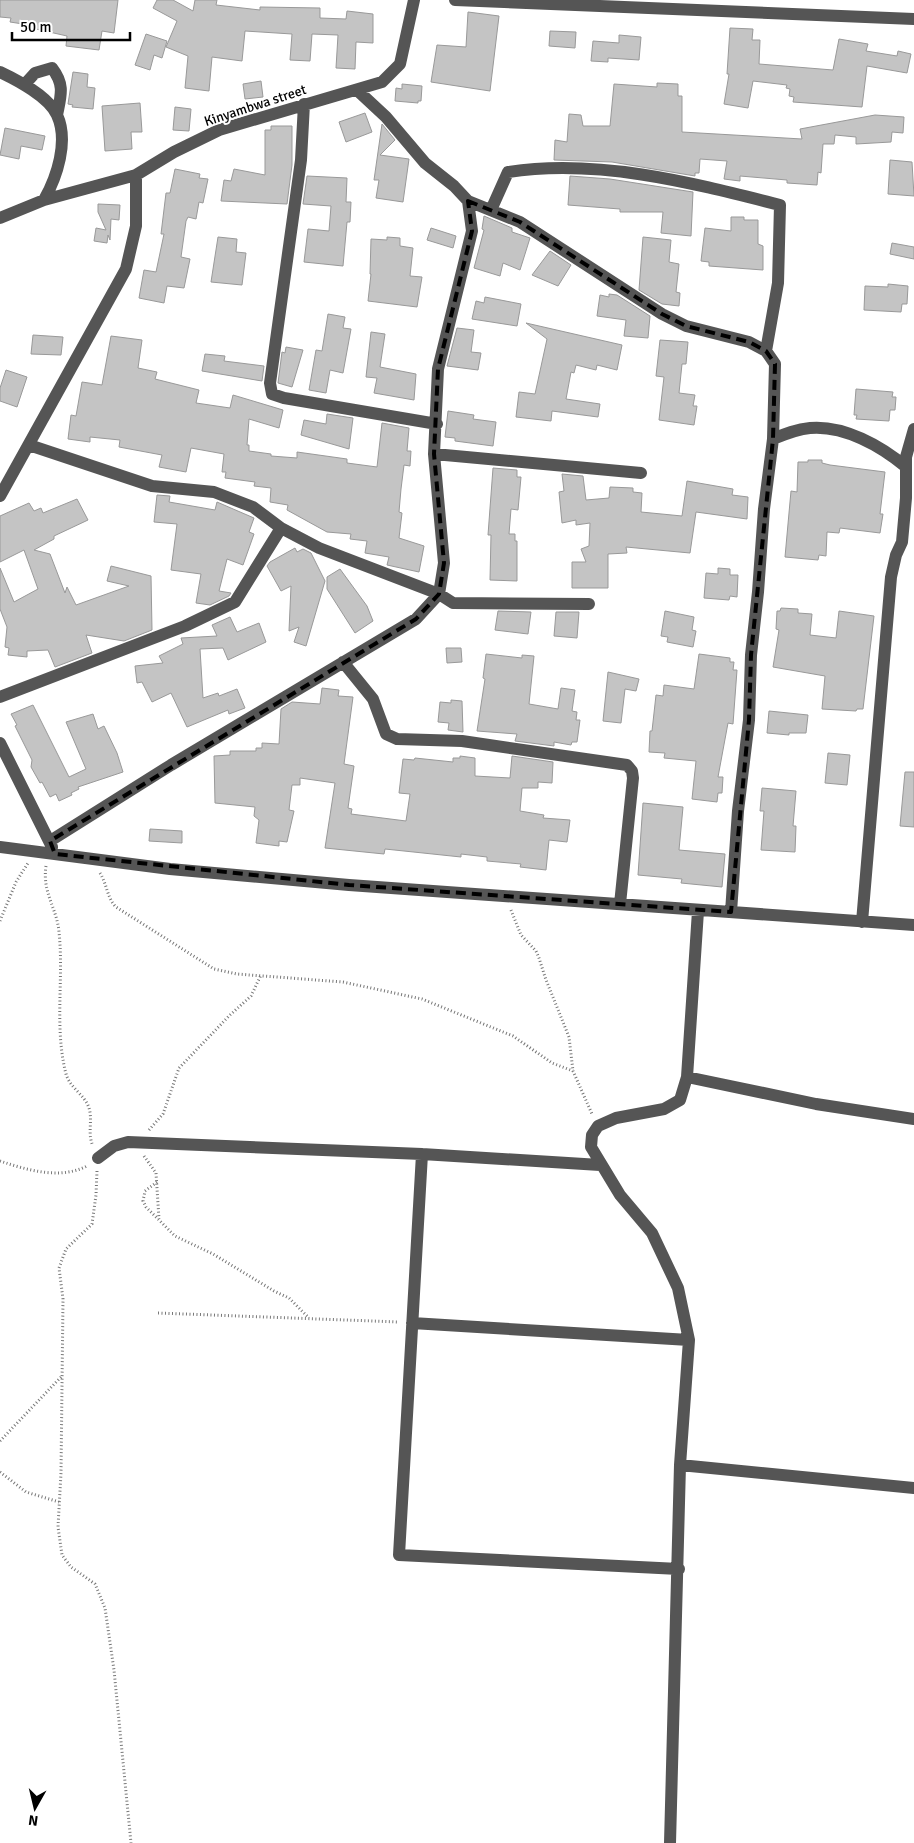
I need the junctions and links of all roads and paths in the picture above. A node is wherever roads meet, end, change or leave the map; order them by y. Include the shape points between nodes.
1 (414, 0) edge
2 (455, 0) edge
3 (766, 6) edge
4 (914, 19) edge
5 (0, 72) edge
6 (25, 84) junction
7 (357, 90) junction
8 (304, 104) junction
9 (58, 115) junction
10 (136, 174) junction
11 (44, 200) junction
12 (468, 201) junction
13 (491, 210) junction
14 (0, 218) edge
15 (766, 351) junction
16 (437, 424) junction
17 (914, 430) edge
18 (773, 439) junction
19 (29, 445) junction
20 (434, 454) junction
21 (906, 467) junction
22 (641, 473) dead end
23 (0, 496) edge
24 (281, 528) junction
25 (438, 594) junction
26 (589, 604) dead end
27 (343, 662) junction
28 (0, 697) edge
29 (0, 743) edge
30 (0, 847) edge
31 (47, 850) junction
32 (91, 859) junction
33 (501, 895) junction
34 (620, 904) junction
35 (698, 911) junction
36 (731, 912) junction
37 (0, 921) edge
38 (862, 922) junction
39 (914, 925) edge
40 (261, 975) junction
41 (573, 1071) junction
42 (687, 1077) junction
43 (914, 1119) edge
44 (598, 1126) junction
45 (140, 1142) junction
46 (422, 1154) junction
47 (98, 1158) junction
48 (0, 1161) edge
49 (600, 1165) junction
50 (157, 1182) junction
51 (159, 1219) junction
52 (158, 1313) dead end
53 (309, 1319) junction
54 (412, 1322) junction
55 (689, 1340) junction
56 (61, 1376) junction
57 (0, 1441) edge
58 (680, 1465) junction
59 (0, 1472) edge
60 (914, 1488) edge
61 (59, 1502) junction
62 (679, 1570) junction
63 (131, 1843) edge
64 (670, 1843) edge

1 - 7 street, Kinyambwa street via 400,64 382,82
2 - 3 street
3 - 4 street
5 - 6 street
6 - 9 street
6 - 9 street via 35,73 52,68 60,78 62,91
7 - 8 street, Kinyambwa street
7 - 12 street via 426,163
8 - 10 street, Kinyambwa street via 219,130
8 - 16 street via 301,160 270,383 272,394
9 - 11 street via 62,144 56,179
10 - 11 street, Kinyambwa street
10 - 19 street via 136,226 126,269
11 - 14 street, Kinyambwa street
12 - 13 street
12 - 16 street via 472,231 438,370
13 - 15 street via 520,222 662,314 686,326 750,342
13 - 15 street via 508,172 535,168 582,168 692,182 780,205 778,283
15 - 18 street via 775,364
16 - 20 street
17 - 21 street
18 - 21 street via 809,428 830,428 882,449
18 - 36 street via 750,655 749,720
19 - 23 street
19 - 24 street via 152,486 214,492 253,507
20 - 22 street
20 - 25 street via 444,564
21 - 38 street via 902,542 892,577
24 - 25 street via 319,548
24 - 28 street via 235,602 185,626
25 - 26 street via 453,603
25 - 27 street via 416,618
27 - 31 street via 171,765
27 - 34 street via 373,699 386,734 396,739 462,742 627,765 632,771 632,778
29 - 31 street
30 - 31 street
31 - 32 street
31 - 37 path via 16,882
31 - 47 path via 45,884 60,935 62,1049 68,1080 88,1105 90,1137
32 - 33 street via 189,871
32 - 40 path via 116,908 214,969 225,973
33 - 34 street
33 - 41 path via 521,935 539,958 569,1037
34 - 35 street
35 - 36 street
35 - 42 street
36 - 38 street
38 - 39 street
40 - 41 path via 343,982 422,999 513,1036 552,1063
40 - 45 path via 251,996 179,1068 163,1114
41 - 44 path
42 - 43 street via 816,1104
42 - 44 street via 680,1100 664,1109 616,1118
44 - 49 street via 592,1135 591,1147
45 - 46 street
45 - 47 street via 114,1146
45 - 50 path via 141,1152 156,1173
46 - 49 street
46 - 54 street
47 - 48 path via 82,1169 58,1172 31,1170
47 - 56 path via 92,1224 71,1243 60,1262 63,1294
49 - 55 street via 652,1234 678,1288
50 - 51 path
50 - 51 path via 145,1191 143,1201
51 - 53 path via 175,1236 289,1298
52 - 53 path
53 - 54 path
54 - 55 street
54 - 62 street via 399,1555
55 - 58 street
56 - 57 path
56 - 61 path
58 - 60 street
58 - 62 street
59 - 61 path via 26,1492
61 - 63 path via 62,1555 71,1567 94,1584 105,1608
62 - 64 street

